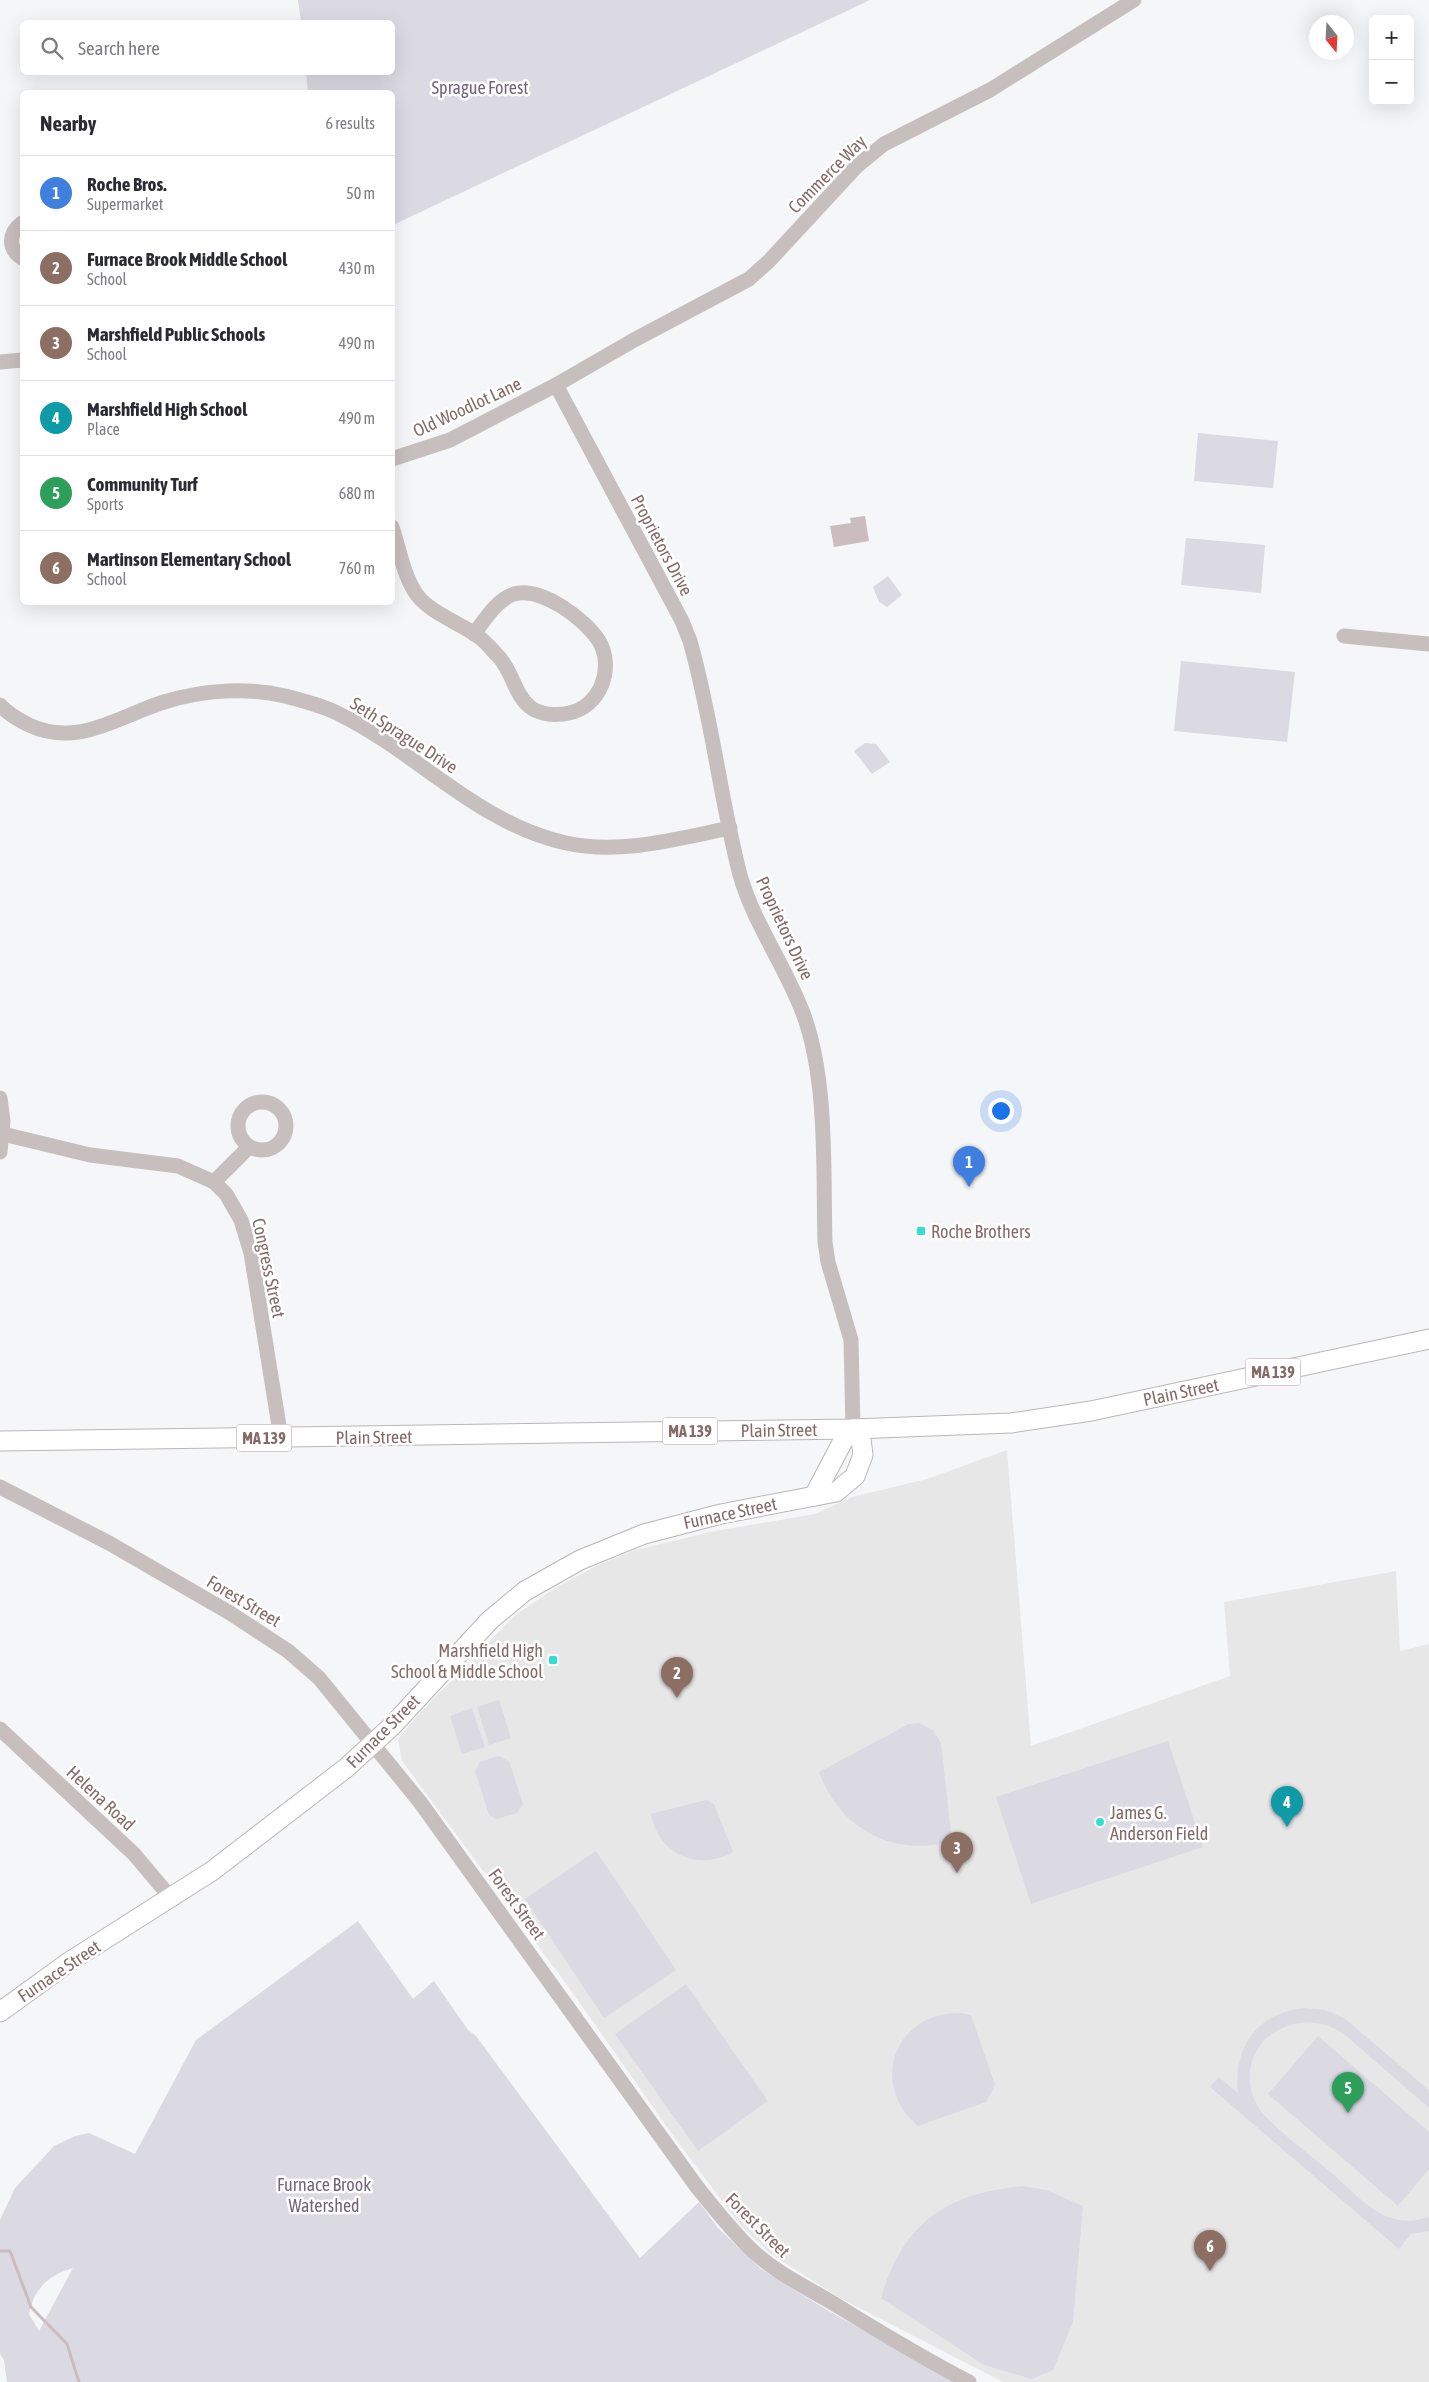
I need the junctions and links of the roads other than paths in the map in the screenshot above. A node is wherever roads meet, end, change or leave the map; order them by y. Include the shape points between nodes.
1 (1134, 0) edge
2 (20, 225) edge
3 (20, 256) edge
4 (20, 360) edge
5 (0, 362) edge
6 (556, 385) junction
7 (395, 458) edge
8 (395, 536) edge
9 (474, 634) junction
10 (1344, 636) dead end
11 (1429, 644) edge
12 (0, 706) edge
13 (730, 828) junction
14 (0, 1098) edge
15 (3, 1134) junction
16 (249, 1147) dead end
17 (0, 1152) edge
18 (214, 1182) junction
19 (1429, 1339) edge
20 (854, 1428) junction
21 (281, 1438) junction
22 (0, 1442) edge
23 (0, 1487) edge
24 (814, 1496) junction
25 (0, 1729) edge
26 (374, 1744) junction
27 (171, 1898) junction
28 (0, 2012) edge
29 (969, 2382) edge

1 - 6 street, Commerce Way via 990,90 884,144 858,166 749,279
2 - 3 street via 11,237 12,247
4 - 5 street
6 - 7 street, Old Woodlot Lane via 450,440
6 - 13 street, Proprietors Drive via 690,641
8 - 9 street via 415,593 442,616
9 - 9 street via 494,608 514,594 551,598 600,642 605,659 605,678 596,697 576,712 557,716 531,708 521,699 501,659
10 - 11 street
12 - 13 street, Seth Sprague Drive via 34,727 72,734 106,726 164,702 209,692 258,692 283,696 340,714 494,816 544,837 567,843 623,846 674,840
13 - 20 street, Proprietors Drive via 747,896 803,1013 814,1055 821,1130 825,1242 851,1340
14 - 15 street
15 - 17 street
15 - 18 street, Congress Street via 84,1154 178,1166
16 - 18 street
18 - 21 street, Congress Street via 235,1206 246,1236
19 - 20 main road, Plain Street / MA 139 via 1054,1417 1011,1423
20 - 21 main road, Plain Street / MA 139
20 - 24 main road via 843,1441
20 - 24 main road, Furnace Street via 863,1446 855,1476 836,1492
21 - 22 main road, Plain Street / MA 139
23 - 26 street, Forest Street via 109,1543 274,1640 319,1678
24 - 26 main road, Furnace Street via 664,1528 605,1549 553,1574 499,1612
25 - 27 street, Helena Road via 134,1854
26 - 27 main road, Furnace Street via 250,1844
26 - 29 street, Forest Street via 500,1911 697,2187 732,2230 797,2284
27 - 28 main road, Furnace Street

